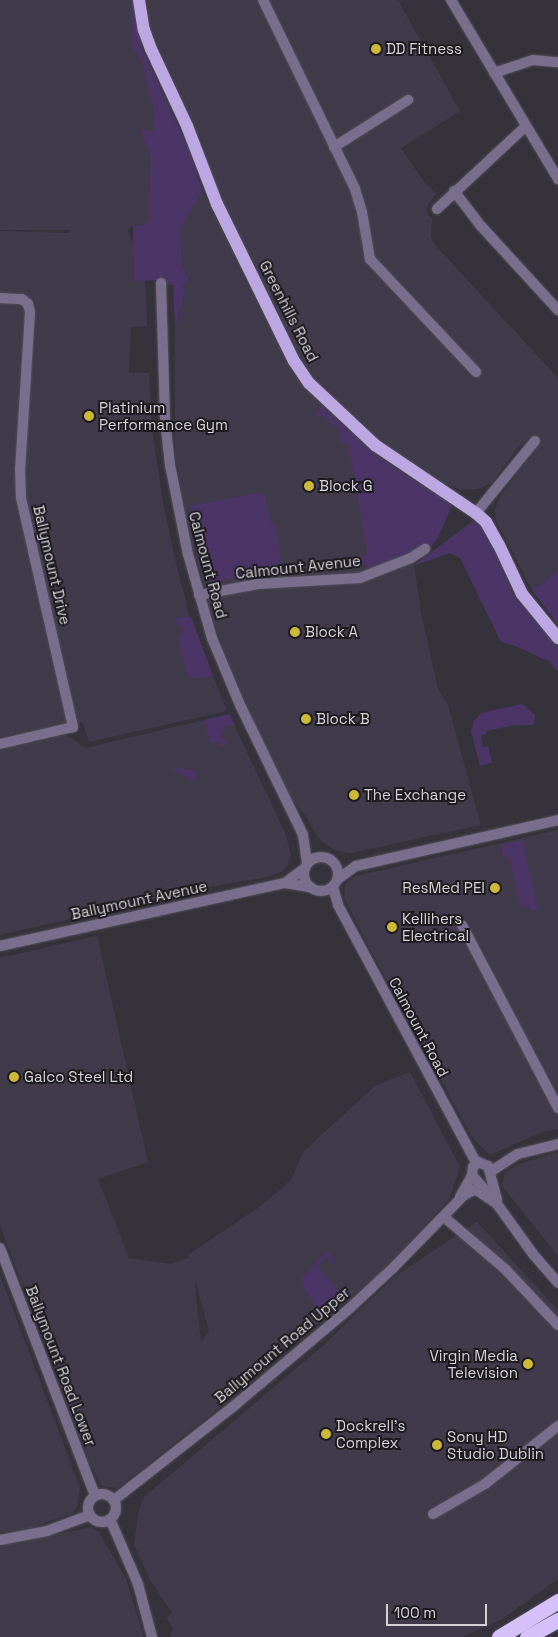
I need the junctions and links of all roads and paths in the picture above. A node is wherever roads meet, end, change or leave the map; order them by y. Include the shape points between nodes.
1 (139, 0) edge
2 (263, 0) edge
3 (451, 0) edge
4 (558, 62) edge
5 (494, 73) junction
6 (408, 100) dead end
7 (525, 127) junction
8 (334, 147) junction
9 (558, 179) edge
10 (454, 191) junction
11 (437, 209) dead end
12 (161, 283) dead end
13 (0, 298) edge
14 (558, 310) edge
15 (476, 372) dead end
16 (535, 441) dead end
17 (476, 513) junction
18 (425, 549) dead end
19 (199, 595) junction
20 (558, 638) edge
21 (0, 744) edge
22 (558, 820) edge
23 (303, 835) junction
24 (327, 858) junction
25 (306, 866) junction
26 (356, 866) junction
27 (285, 883) junction
28 (331, 886) junction
29 (312, 888) junction
30 (462, 925) dead end
31 (0, 946) edge
32 (558, 1108) edge
33 (558, 1144) edge
34 (476, 1162) junction
35 (490, 1172) junction
36 (472, 1175) junction
37 (458, 1201) junction
38 (497, 1204) junction
39 (444, 1217) junction
40 (0, 1248) edge
41 (558, 1283) edge
42 (558, 1325) edge
43 (558, 1426) edge
44 (95, 1495) junction
45 (114, 1500) junction
46 (90, 1514) junction
47 (433, 1514) dead end
48 (110, 1519) junction
49 (0, 1540) edge
50 (558, 1602) edge
51 (558, 1620) edge
52 (152, 1637) edge
53 (500, 1637) edge
54 (527, 1637) edge

1 - 17 main road, Greenhills Road via 151,49 187,126 217,204 294,361 309,383 375,445
2 - 8 street
3 - 5 street
4 - 5 street via 533,60
5 - 7 street
6 - 8 street
7 - 9 street
7 - 10 street
8 - 15 street via 355,189 370,259
10 - 11 street
10 - 14 street via 481,226
12 - 19 street, Calmount Road via 163,385 170,465
13 - 21 street, Ballymount Drive via 22,299 30,312 21,498 73,727
16 - 17 street
17 - 20 main road, Greenhills Road via 494,534 522,594
18 - 19 street, Calmount Avenue via 411,558 360,578 258,584
19 - 23 street, Calmount Road via 212,638 240,705
22 - 26 street
23 - 24 street, Calmount Road
23 - 25 street, Calmount Road
24 - 25 street via 311,859
24 - 26 street
24 - 28 street via 338,868
25 - 27 street, Ballymount Avenue
25 - 29 street via 305,879
26 - 28 street
27 - 29 street, Ballymount Avenue
27 - 31 street, Ballymount Avenue
28 - 29 street
28 - 34 street, Calmount Road via 338,906
30 - 32 street
33 - 35 street via 518,1154
34 - 35 street via 485,1164
34 - 36 street, Ballymount Road Upper
35 - 38 street
36 - 37 street, Ballymount Road Upper
36 - 38 street
37 - 38 street, Ballymount Road Upper via 474,1190
37 - 39 street, Ballymount Road Upper
38 - 41 street
39 - 42 street via 505,1269
39 - 45 street, Ballymount Road Upper via 346,1311 235,1405
40 - 44 street, Ballymount Road Lower
43 - 47 street via 485,1484
44 - 45 street via 107,1494
44 - 46 street via 88,1506
45 - 48 street via 116,1510
46 - 48 street via 101,1522
46 - 49 street via 47,1531
48 - 52 street via 138,1584
50 - 53 highway
51 - 54 highway

